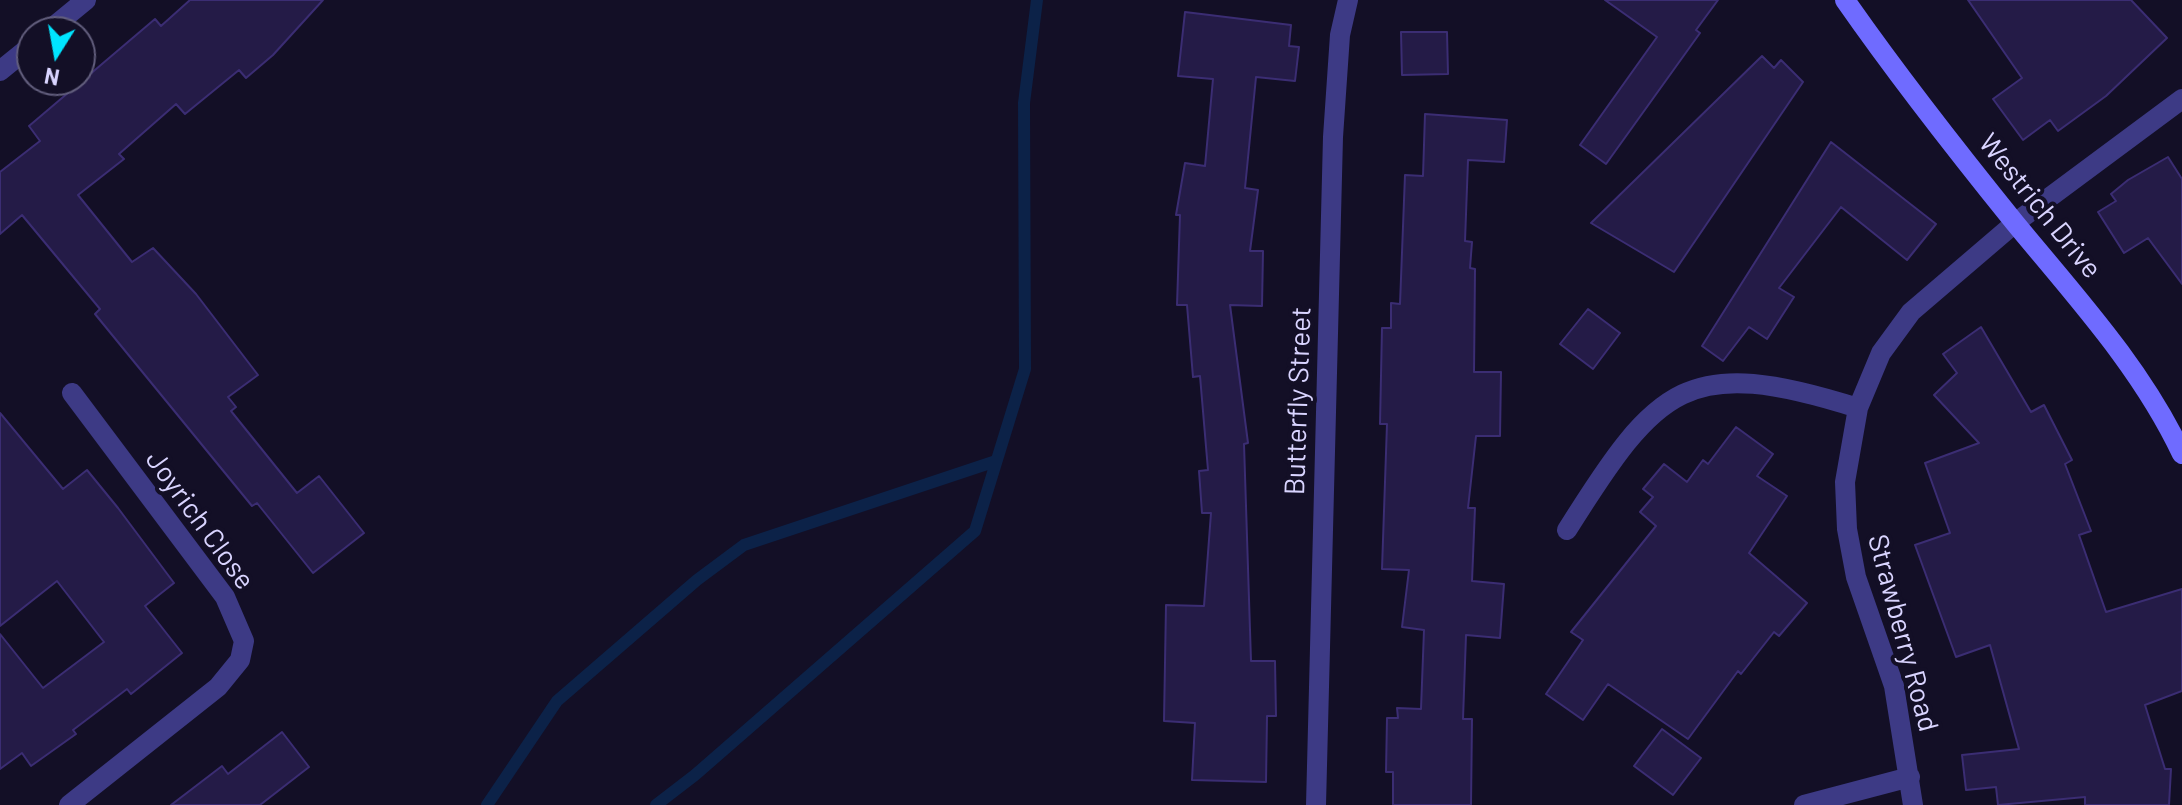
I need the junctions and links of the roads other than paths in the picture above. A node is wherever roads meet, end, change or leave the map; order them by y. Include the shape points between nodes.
1 (86, 0) edge
2 (1348, 0) edge
3 (1845, 0) edge
4 (66, 16) edge
5 (16, 58) edge
6 (0, 71) edge
7 (2182, 99) edge
8 (2015, 223) junction
9 (72, 393) dead end
10 (1858, 408) junction
11 (2182, 454) edge
12 (1567, 530) dead end
13 (1910, 777) junction
14 (69, 805) edge
15 (1316, 805) edge
16 (1804, 805) edge
17 (1913, 805) edge

1 - 4 street
2 - 15 street, Butterfly Street via 1340,35 1333,137
3 - 8 street, Westrich Drive
5 - 6 street
7 - 8 street, Strawberry Road
8 - 10 street, Strawberry Road via 1911,312 1881,353
8 - 11 street, Westrich Drive via 2091,311 2169,425
9 - 14 street, Joyrich Close via 225,597 244,641 240,660 218,687
10 - 12 street via 1738,381 1693,388 1633,432
10 - 13 street, Strawberry Road via 1845,482 1847,529 1856,577 1894,686
13 - 16 street
13 - 17 street, Strawberry Road

